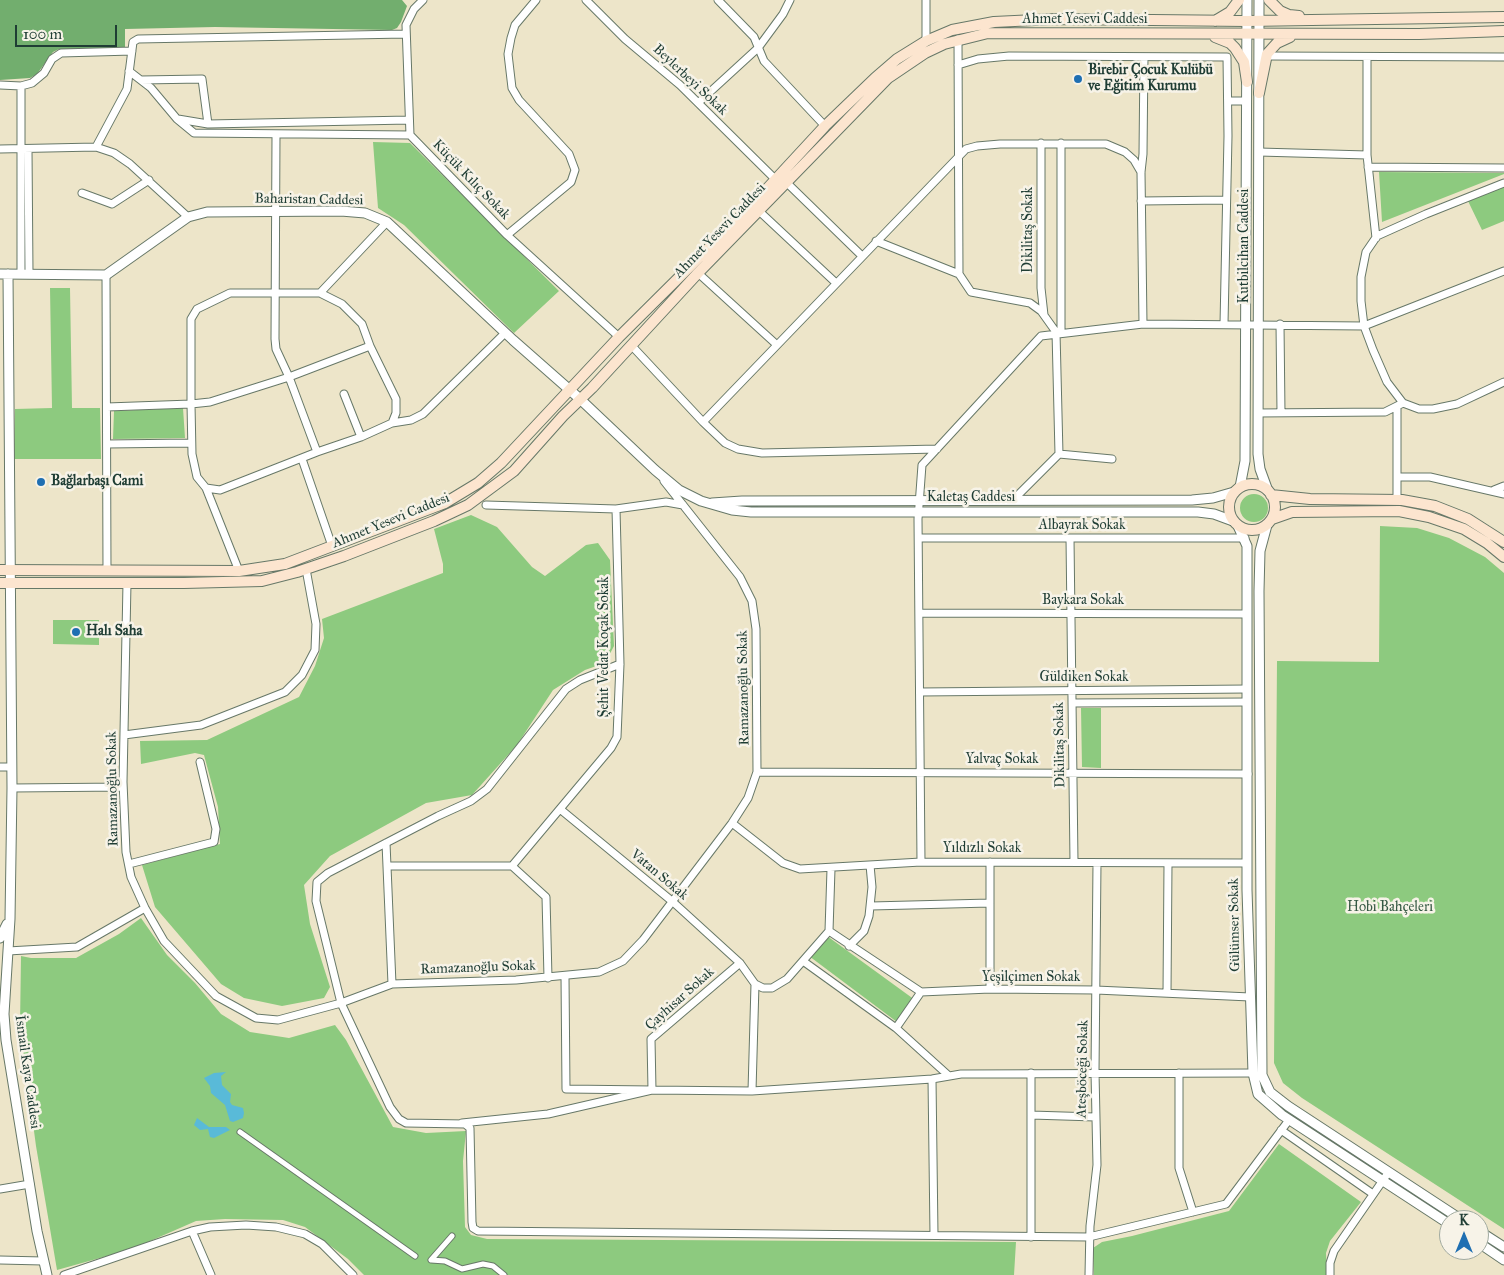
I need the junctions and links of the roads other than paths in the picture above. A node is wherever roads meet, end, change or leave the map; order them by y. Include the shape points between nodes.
1 (536, 0) edge
2 (586, 0) edge
3 (718, 0) edge
4 (790, 0) edge
5 (926, 0) edge
6 (1239, 0) edge
7 (1247, 0) edge
8 (1260, 0) edge
9 (1269, 0) edge
10 (419, 1) edge
11 (1504, 17) edge
12 (1214, 21) junction
13 (1247, 21) junction
14 (1259, 21) junction
15 (1344, 21) junction
16 (1504, 31) edge
17 (405, 34) junction
18 (1207, 34) junction
19 (1247, 35) junction
20 (1260, 35) junction
21 (1295, 35) junction
22 (958, 39) junction
23 (926, 41) junction
24 (758, 48) junction
25 (132, 51) junction
26 (1266, 56) junction
27 (1144, 57) junction
28 (1367, 57) junction
29 (1504, 57) edge
30 (958, 65) junction
31 (129, 71) junction
32 (141, 80) junction
33 (1247, 82) junction
34 (0, 85) edge
35 (21, 86) junction
36 (1260, 93) junction
37 (1228, 101) junction
38 (1247, 101) junction
39 (698, 103) junction
40 (177, 119) junction
41 (409, 120) junction
42 (208, 124) junction
43 (825, 126) junction
44 (276, 135) junction
45 (410, 135) junction
46 (1041, 143) junction
47 (1061, 143) junction
48 (96, 147) junction
49 (0, 149) edge
50 (25, 149) junction
51 (1259, 152) junction
52 (959, 155) junction
53 (1367, 155) junction
54 (1368, 168) junction
55 (1504, 168) edge
56 (1140, 172) junction
57 (149, 180) junction
58 (781, 181) junction
59 (1504, 183) edge
60 (82, 193) dead end
61 (1226, 200) junction
62 (1141, 201) junction
63 (760, 211) junction
64 (275, 212) junction
65 (188, 217) junction
66 (387, 222) junction
67 (507, 235) junction
68 (1376, 238) junction
69 (876, 241) junction
70 (862, 256) junction
71 (1504, 270) edge
72 (25, 273) junction
73 (698, 273) junction
74 (4, 274) edge
75 (106, 274) junction
76 (959, 274) junction
77 (836, 283) junction
78 (275, 293) junction
79 (320, 293) junction
80 (1044, 316) junction
81 (1143, 324) junction
82 (1224, 324) junction
83 (1247, 324) junction
84 (1259, 324) junction
85 (1280, 324) junction
86 (1364, 326) junction
87 (1058, 332) junction
88 (505, 333) junction
89 (619, 337) junction
90 (631, 345) junction
91 (778, 345) junction
92 (370, 346) junction
93 (289, 377) junction
94 (1504, 382) edge
95 (568, 390) junction
96 (344, 394) dead end
97 (580, 399) junction
98 (190, 404) junction
99 (1400, 405) junction
100 (107, 407) junction
101 (1258, 412) junction
102 (1281, 413) junction
103 (703, 422) junction
104 (392, 423) junction
105 (4, 437) edge
106 (361, 437) junction
107 (107, 444) junction
108 (191, 444) junction
109 (937, 449) junction
110 (317, 452) junction
111 (1059, 454) junction
112 (302, 459) junction
113 (1112, 460) dead end
114 (655, 470) junction
115 (1397, 477) junction
116 (1504, 486) edge
117 (206, 488) junction
118 (1237, 490) junction
119 (1494, 490) junction
120 (1270, 493) junction
121 (1504, 494) edge
122 (1013, 500) junction
123 (1398, 500) junction
124 (919, 501) junction
125 (709, 503) junction
126 (486, 505) dead end
127 (683, 505) junction
128 (616, 509) junction
129 (918, 512) junction
130 (1269, 522) junction
131 (1236, 523) junction
132 (919, 538) junction
133 (1070, 538) junction
134 (1244, 538) junction
135 (1504, 542) edge
136 (332, 546) junction
137 (1504, 557) edge
138 (306, 569) junction
139 (4, 570) edge
140 (107, 571) junction
141 (239, 571) junction
142 (4, 582) edge
143 (128, 584) junction
144 (920, 613) junction
145 (1071, 614) junction
146 (1247, 614) junction
147 (620, 664) junction
148 (1247, 690) junction
149 (1072, 691) junction
150 (920, 692) junction
151 (1247, 702) junction
152 (1072, 703) junction
153 (124, 735) junction
154 (200, 762) dead end
155 (0, 767) edge
156 (12, 767) junction
157 (757, 772) junction
158 (920, 772) junction
159 (1073, 773) junction
160 (1248, 774) junction
161 (123, 786) junction
162 (12, 788) junction
163 (560, 809) junction
164 (732, 823) junction
165 (386, 843) junction
166 (921, 862) junction
167 (990, 862) junction
168 (1074, 862) junction
169 (1097, 862) junction
170 (1247, 863) junction
171 (129, 864) junction
172 (1168, 864) junction
173 (870, 865) junction
174 (387, 866) junction
175 (512, 866) junction
176 (831, 868) junction
177 (673, 902) junction
178 (990, 903) junction
179 (871, 906) junction
180 (145, 908) junction
181 (10, 919) junction
182 (829, 931) junction
183 (0, 938) edge
184 (849, 946) junction
185 (8, 951) junction
186 (803, 961) junction
187 (740, 964) junction
188 (565, 976) junction
189 (548, 978) junction
190 (392, 984) junction
191 (755, 984) junction
192 (990, 989) junction
193 (1096, 990) junction
194 (920, 992) junction
195 (1168, 993) junction
196 (1250, 996) junction
197 (341, 1003) junction
198 (2, 1014) edge
199 (896, 1028) junction
200 (1095, 1072) junction
201 (1252, 1072) junction
202 (1031, 1073) junction
203 (1179, 1073) junction
204 (949, 1076) junction
205 (932, 1079) junction
206 (652, 1090) junction
207 (752, 1091) junction
208 (1031, 1115) junction
209 (1095, 1117) junction
210 (1289, 1120) junction
211 (453, 1123) junction
212 (1281, 1130) junction
213 (240, 1132) dead end
214 (1388, 1173) junction
215 (1382, 1181) junction
216 (30, 1184) junction
217 (0, 1189) edge
218 (1372, 1194) junction
219 (1446, 1210) edge
220 (1193, 1212) junction
221 (1439, 1218) edge
222 (192, 1231) junction
223 (934, 1235) junction
224 (452, 1236) dead end
225 (1031, 1237) junction
226 (1089, 1237) junction
227 (1489, 1237) edge
228 (1504, 1247) edge
229 (1489, 1250) edge
230 (415, 1256) dead end
231 (0, 1260) edge
232 (1504, 1260) edge
233 (43, 1261) junction
234 (47, 1275) edge
235 (64, 1275) edge
236 (211, 1275) edge
237 (353, 1275) edge
238 (504, 1275) edge
239 (1089, 1275) edge
240 (1330, 1275) edge

1 - 67 street via 515,25 511,38 508,54 512,88 519,100 569,154 575,170 571,182
2 - 39 street, Beylerbeyi Sokak
3 - 24 street via 754,37
4 - 24 street
5 - 23 street
6 - 12 main road via 1230,12
7 - 13 street, Kutbilcihan Caddesi
8 - 14 street, Kutbilcihan Caddesi
9 - 15 main road via 1289,15
10 - 17 street via 406,25
11 - 15 main road, Ahmet Yesevi Caddesi
12 - 13 main road, Ahmet Yesevi Caddesi
12 - 23 main road, Ahmet Yesevi Caddesi via 1014,21 952,30
13 - 14 main road, Ahmet Yesevi Caddesi
13 - 19 street, Kutbilcihan Caddesi
14 - 15 main road, Ahmet Yesevi Caddesi
14 - 20 street, Kutbilcihan Caddesi
16 - 21 main road, Ahmet Yesevi Caddesi
17 - 25 street via 138,39 133,42
17 - 41 street
18 - 19 main road, Ahmet Yesevi Caddesi
18 - 22 main road, Ahmet Yesevi Caddesi via 988,33
18 - 33 main road via 1224,39 1235,48 1244,62
19 - 20 main road, Ahmet Yesevi Caddesi
19 - 33 street, Kutbilcihan Caddesi
20 - 21 main road, Ahmet Yesevi Caddesi
20 - 36 street, Kutbilcihan Caddesi
21 - 26 main road via 1277,43
22 - 30 street
22 - 58 main road, Ahmet Yesevi Caddesi via 925,53 888,78
23 - 43 main road, Ahmet Yesevi Caddesi via 897,59
24 - 39 street
24 - 43 street via 764,61
25 - 31 street
25 - 35 street via 61,53 52,59 37,80
26 - 28 street
26 - 36 main road
27 - 30 street via 1008,56
27 - 37 street via 1227,57
27 - 56 street
28 - 29 street
28 - 53 street
30 - 52 street
31 - 32 street
31 - 48 street via 127,88
32 - 40 street
32 - 42 street via 202,79
33 - 38 street, Kutbilcihan Caddesi
34 - 35 street
35 - 50 street
36 - 51 street, Kutbilcihan Caddesi
37 - 38 street
37 - 61 street
38 - 83 street, Kutbilcihan Caddesi
39 - 58 street, Beylerbeyi Sokak
40 - 42 street
40 - 44 street via 194,133
41 - 42 street
41 - 45 street
43 - 58 main road, Ahmet Yesevi Caddesi
44 - 45 street
44 - 64 street
45 - 67 street, Küçük Kılıç Sokak
46 - 47 street
46 - 52 street via 977,146
46 - 80 street, Dikilitaş Sokak via 1041,288
47 - 56 street via 1113,145 1134,160
47 - 87 street
48 - 50 street
48 - 57 street via 114,154
49 - 50 street
50 - 72 street
51 - 53 street
51 - 84 street, Kutbilcihan Caddesi
52 - 69 street
52 - 76 street
53 - 54 street
54 - 55 street
54 - 68 street
56 - 62 street
57 - 60 street via 112,204
57 - 65 street
58 - 63 main road, Ahmet Yesevi Caddesi
58 - 70 street, Beylerbeyi Sokak
58 - 89 main road, Ahmet Yesevi Caddesi
59 - 68 street
61 - 62 street
61 - 82 street
62 - 81 street
63 - 73 main road, Ahmet Yesevi Caddesi
63 - 77 street
64 - 65 street, Baharistan Caddesi via 216,211
64 - 66 street, Baharistan Caddesi via 354,212
64 - 78 street
65 - 75 street, Baharistan Caddesi
66 - 79 street
66 - 88 street, Baharistan Caddesi
67 - 89 street, Küçük Kılıç Sokak
68 - 86 street via 1366,252 1361,277
69 - 70 street
69 - 76 street
70 - 77 street
71 - 86 street
72 - 74 street
72 - 75 street
73 - 90 main road, Ahmet Yesevi Caddesi
73 - 91 street
74 - 105 street, İsmail Kaya Caddesi
75 - 100 street
76 - 80 street via 971,292 1030,303
77 - 91 street
78 - 79 street
78 - 93 street via 275,344
78 - 98 street via 230,292 197,309 191,319
79 - 92 street via 342,304 362,324
80 - 87 street
81 - 82 street
81 - 87 street
82 - 83 street
83 - 84 street
83 - 118 street, Kutbilcihan Caddesi via 1245,461
84 - 85 street
84 - 101 street, Kutbilcihan Caddesi
85 - 86 street
85 - 102 street
86 - 99 street
87 - 109 street via 1041,336
87 - 111 street
88 - 95 street, Baharistan Caddesi
88 - 104 street via 423,414
89 - 95 main road, Ahmet Yesevi Caddesi
90 - 97 main road, Ahmet Yesevi Caddesi
90 - 103 street
91 - 103 street
92 - 93 street
92 - 104 street via 396,399
93 - 98 street via 210,402
93 - 110 street
94 - 99 street via 1457,404 1433,409
95 - 97 street, Kaletaş Caddesi
95 - 136 main road, Ahmet Yesevi Caddesi via 501,463 478,483 445,503
96 - 106 street
97 - 114 street, Kaletaş Caddesi
97 - 138 main road, Ahmet Yesevi Caddesi via 514,471 468,504 434,521
98 - 100 street
98 - 108 street
99 - 102 street via 1385,412
99 - 115 street
100 - 107 street
101 - 102 street
101 - 120 street, Kutbilcihan Caddesi via 1259,461
103 - 109 street via 725,443 762,453
104 - 106 street
105 - 139 street, İsmail Kaya Caddesi
106 - 110 street
107 - 108 street
107 - 140 street
108 - 117 street via 197,477
109 - 124 street via 922,465
110 - 112 street
111 - 113 street
111 - 122 street
112 - 117 street via 220,490
112 - 136 street
114 - 125 street, Kaletaş Caddesi via 686,494
114 - 127 street, Ramazanoğlu Sokak
115 - 119 street via 1430,477
115 - 123 street
116 - 119 street
117 - 141 street
118 - 120 main road via 1255,484
118 - 122 street, Kaletaş Caddesi via 1200,500
118 - 131 main road via 1229,506
119 - 121 street
120 - 123 main road via 1310,499
120 - 130 main road via 1275,504
122 - 124 street, Kaletaş Caddesi
123 - 135 main road via 1435,506 1468,518
124 - 125 street, Kaletaş Caddesi
124 - 129 street
125 - 129 street, Kaletaş Caddesi via 741,511
126 - 128 street
127 - 128 street via 666,502
127 - 157 street, Ramazanoğlu Sokak via 740,577 752,601 756,629
128 - 147 street, Şehit Vedat Koçak Sokak
129 - 131 street, Kaletaş Caddesi via 1198,512
129 - 132 street
130 - 131 main road via 1253,530
130 - 137 main road via 1292,512 1398,511 1464,529
130 - 214 street via 1260,551 1259,591 1262,1075 1270,1092 1288,1106
131 - 134 street, Gülümser Sokak
132 - 133 street, Albayrak Sokak
132 - 144 street
133 - 134 street, Albayrak Sokak
133 - 145 street, Dikilitaş Sokak
134 - 146 street, Gülümser Sokak via 1247,546
136 - 141 main road, Ahmet Yesevi Caddesi via 285,564
138 - 143 main road, Ahmet Yesevi Caddesi via 262,581
138 - 153 street via 316,624 315,650 302,675 285,692 201,725
139 - 140 main road, Ahmet Yesevi Caddesi
139 - 142 street, İsmail Kaya Caddesi
140 - 141 main road, Ahmet Yesevi Caddesi
142 - 143 main road, Ahmet Yesevi Caddesi
142 - 156 street, İsmail Kaya Caddesi
143 - 153 street, Ramazanoğlu Sokak
144 - 145 street, Baykara Sokak
144 - 150 street
145 - 146 street, Baykara Sokak
145 - 149 street, Dikilitaş Sokak
146 - 148 street, Gülümser Sokak
147 - 163 street, Şehit Vedat Koçak Sokak via 617,736 611,748
147 - 165 street via 566,689 487,789 471,801
148 - 149 street, Güldiken Sokak
148 - 151 street, Gülümser Sokak
149 - 150 street, Güldiken Sokak
149 - 152 street, Dikilitaş Sokak
150 - 158 street
151 - 152 street
151 - 160 street, Gülümser Sokak
152 - 159 street, Dikilitaş Sokak
153 - 161 street, Ramazanoğlu Sokak
154 - 171 street via 216,829 214,842
155 - 156 street
156 - 162 street, İsmail Kaya Caddesi
157 - 158 street, Yalvaç Sokak
157 - 164 street, Ramazanoğlu Sokak via 748,798
158 - 159 street, Yalvaç Sokak
158 - 166 street
159 - 160 street, Yalvaç Sokak
159 - 168 street, Dikilitaş Sokak
160 - 170 street, Gülümser Sokak
161 - 162 street
161 - 171 street, Ramazanoğlu Sokak
162 - 181 street, İsmail Kaya Caddesi
163 - 175 street, Şehit Vedat Koçak Sokak
163 - 177 street, Vatan Sokak
164 - 176 street, Yıldızlı Sokak via 791,867
164 - 177 street, Ramazanoğlu Sokak
165 - 174 street
165 - 197 street via 317,882 316,901
166 - 167 street, Yıldızlı Sokak
166 - 173 street, Yıldızlı Sokak
167 - 168 street, Yıldızlı Sokak
167 - 178 street
168 - 169 street, Yıldızlı Sokak
169 - 172 street, Yıldızlı Sokak
169 - 193 street, Ateşböceği Sokak
170 - 172 street, Yıldızlı Sokak
170 - 196 street, Gülümser Sokak
171 - 180 street, Ramazanoğlu Sokak via 131,877
172 - 195 street
173 - 176 street, Yıldızlı Sokak
173 - 179 street
174 - 175 street
174 - 190 street
175 - 189 street via 546,897
176 - 182 street
177 - 187 street, Vatan Sokak
177 - 188 street, Ramazanoğlu Sokak via 623,961 599,972
178 - 179 street
178 - 192 street
179 - 184 street via 864,931
180 - 185 street via 76,947
180 - 197 street, Ramazanoğlu Sokak via 164,941 216,996 232,1007 256,1018 278,1020
181 - 183 street
181 - 185 street, İsmail Kaya Caddesi
182 - 184 street
182 - 186 street
184 - 194 street
185 - 198 street, İsmail Kaya Caddesi
186 - 191 street via 772,988
186 - 199 street
187 - 191 street, Vatan Sokak
187 - 206 street, Çayhisar Sokak via 651,1039
188 - 189 street, Ramazanoğlu Sokak
188 - 206 street via 566,1089
189 - 190 street, Ramazanoğlu Sokak
190 - 197 street, Ramazanoğlu Sokak
191 - 207 street
192 - 193 street, Yeşilçimen Sokak
192 - 194 street, Yeşilçimen Sokak
193 - 195 street, Yeşilçimen Sokak
193 - 200 street, Ateşböceği Sokak
194 - 199 street
195 - 196 street, Yeşilçimen Sokak
196 - 201 street, Gülümser Sokak
197 - 211 street via 390,1107 399,1119 406,1123
198 - 216 street, İsmail Kaya Caddesi
199 - 204 street
200 - 202 street
200 - 203 street
200 - 209 street, Ateşböceği Sokak
201 - 203 street
201 - 210 street, Gülümser Sokak via 1258,1094
202 - 204 street
202 - 208 street
203 - 220 street via 1179,1168
204 - 205 street
205 - 207 street
205 - 223 street
206 - 207 street
206 - 211 street via 548,1114
208 - 209 street
208 - 225 street
209 - 226 street, Ateşböceği Sokak via 1097,1165
210 - 212 street
210 - 215 street, Gülümser Sokak
211 - 223 street via 466,1124 471,1133 472,1222 478,1232
212 - 218 street
212 - 220 street via 1226,1204
213 - 230 street
214 - 215 street
214 - 219 street
215 - 218 street
215 - 221 street, Gülümser Sokak
216 - 217 street
216 - 233 street, İsmail Kaya Caddesi
218 - 240 street via 1334,1251
220 - 226 street
222 - 235 street
222 - 236 street
222 - 237 street via 210,1226 276,1226 305,1234 322,1244
223 - 225 street
224 - 238 street via 431,1260 445,1261 462,1269 483,1264 494,1266
225 - 226 street
226 - 239 street, Ateşböceği Sokak
227 - 228 street
229 - 232 street
231 - 233 street
233 - 234 street, İsmail Kaya Caddesi

